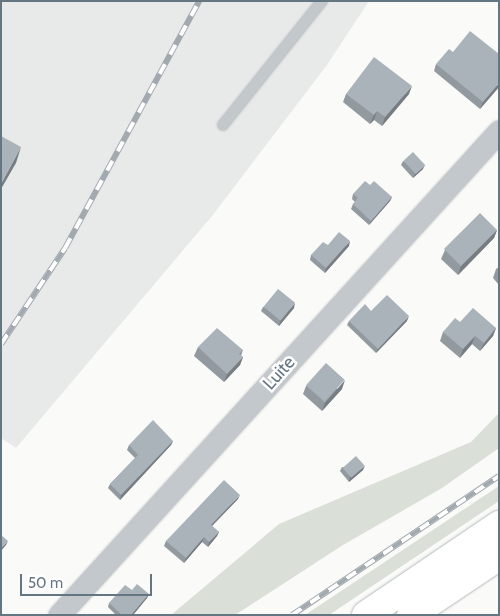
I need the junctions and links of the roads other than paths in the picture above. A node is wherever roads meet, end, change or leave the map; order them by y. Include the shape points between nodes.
1 (322, 1) edge
2 (223, 125) dead end
3 (499, 130) edge
4 (499, 525) edge
5 (499, 556) edge
6 (59, 615) edge
7 (366, 615) edge
8 (411, 615) edge

1 - 2 lane
3 - 6 street, Luite
4 - 7 highway
5 - 8 highway

